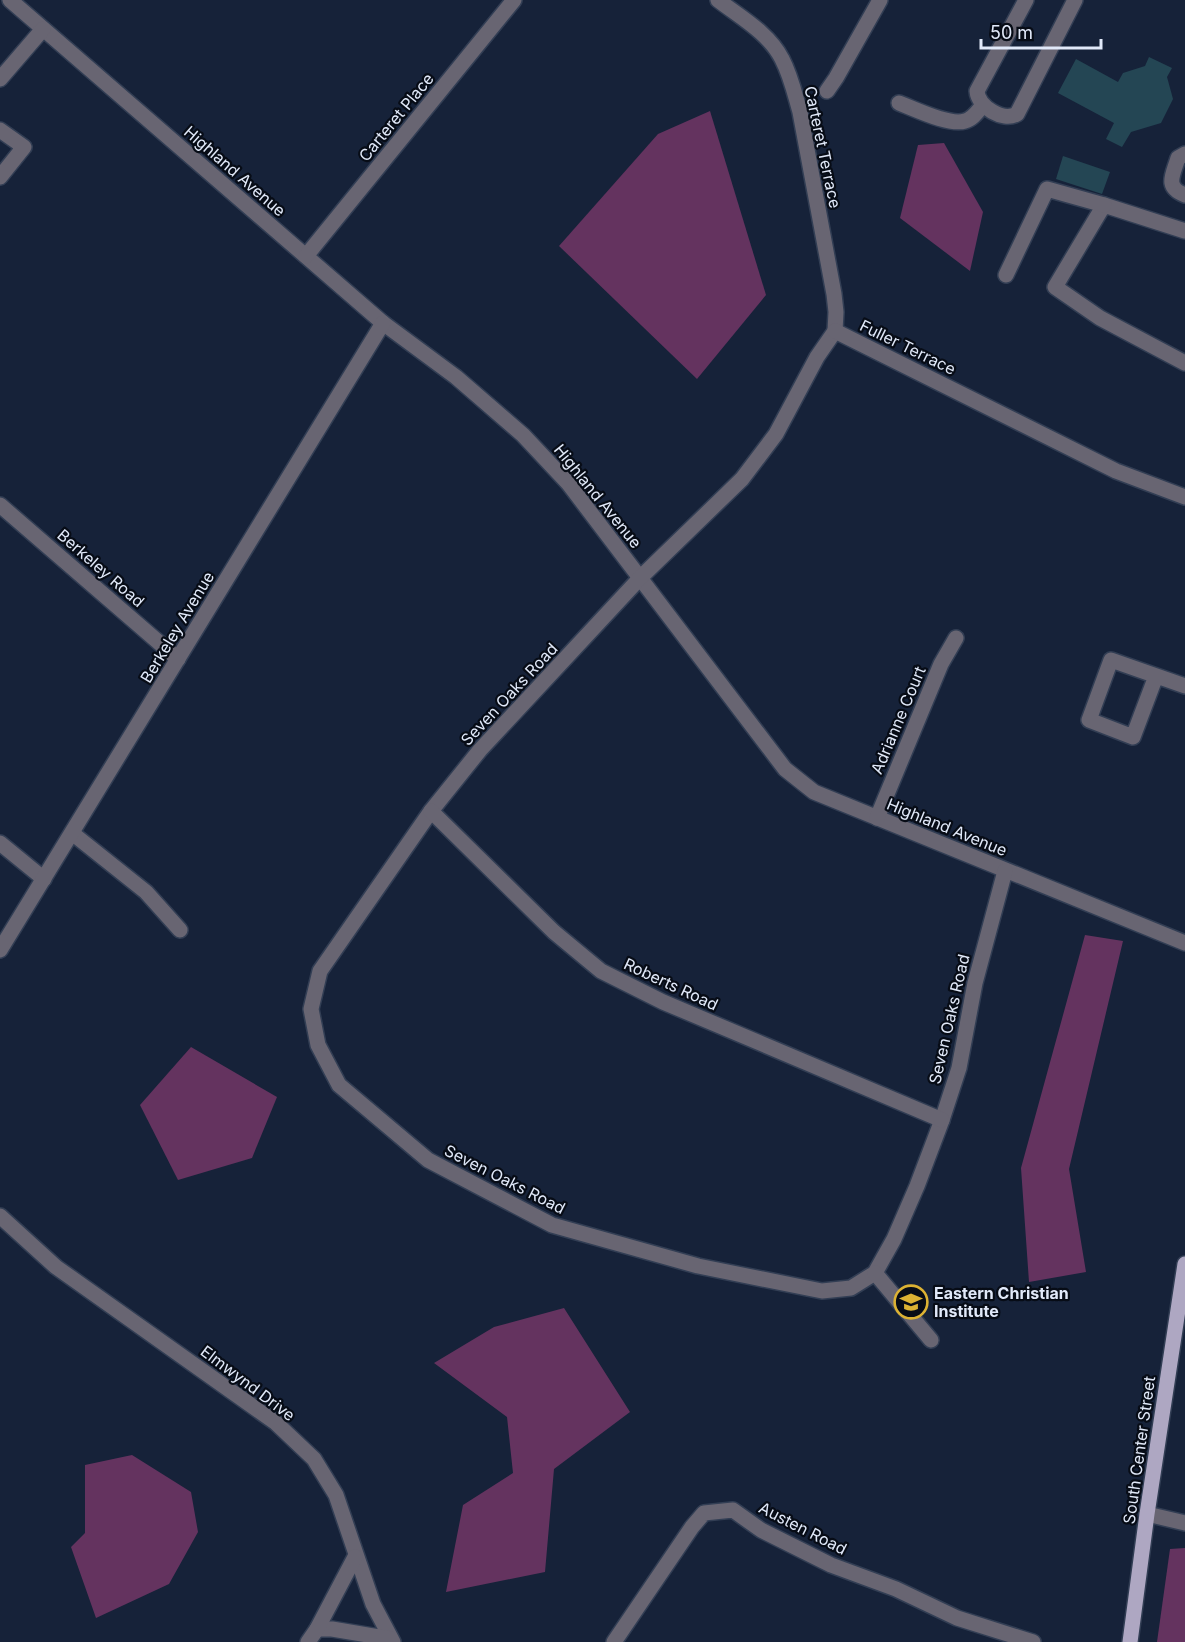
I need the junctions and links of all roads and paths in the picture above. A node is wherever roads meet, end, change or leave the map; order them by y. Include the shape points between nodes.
1 (10, 0) edge
2 (514, 0) edge
3 (718, 0) edge
4 (880, 0) edge
5 (1026, 0) edge
6 (1075, 0) edge
7 (43, 29) junction
8 (0, 79) edge
9 (827, 91) dead end
10 (980, 98) junction
11 (899, 103) dead end
12 (0, 130) edge
13 (1185, 154) edge
14 (0, 177) edge
15 (1185, 195) edge
16 (1104, 205) junction
17 (1185, 231) edge
18 (306, 256) junction
19 (1006, 275) dead end
20 (383, 323) junction
21 (835, 331) junction
22 (1185, 363) edge
23 (1185, 497) edge
24 (0, 504) edge
25 (641, 577) junction
26 (956, 638) dead end
27 (178, 659) junction
28 (1156, 676) junction
29 (1185, 686) edge
30 (431, 811) junction
31 (877, 818) junction
32 (72, 833) junction
33 (0, 843) edge
34 (1005, 871) junction
35 (44, 879) junction
36 (180, 930) dead end
37 (1185, 943) edge
38 (0, 950) edge
39 (942, 1120) junction
40 (0, 1216) edge
41 (1185, 1264) edge
42 (875, 1273) junction
43 (931, 1340) dead end
44 (1147, 1514) junction
45 (1185, 1523) edge
46 (355, 1557) junction
47 (312, 1636) edge
48 (392, 1641) edge
49 (614, 1642) edge
50 (1033, 1642) edge
51 (1130, 1642) edge

1 - 7 street, Highland Avenue
2 - 18 street, Carteret Place
3 - 21 street, Carteret Terrace via 762,34 782,58 792,85 834,294
4 - 9 street
5 - 10 street
6 - 10 street via 1017,114 1003,116
7 - 8 street
7 - 18 street, Highland Avenue
10 - 11 street via 972,118 957,122
12 - 14 street via 24,147
13 - 15 street via 1178,158 1171,180 1177,192
16 - 17 street
16 - 19 street via 1047,189
16 - 22 street via 1055,287 1101,318
18 - 20 street, Highland Avenue
20 - 25 street, Highland Avenue via 456,377 523,435 568,483
20 - 27 street, Berkeley Avenue
21 - 23 street, Fuller Terrace via 1116,471
21 - 25 street, Fuller Terrace via 816,357 776,434 742,479
24 - 27 street, Berkeley Road
25 - 30 street, Seven Oaks Road via 480,750
25 - 31 street, Highland Avenue via 785,768 814,792
26 - 31 street, Adrianne Court via 941,664
27 - 32 street, Berkeley Avenue
28 - 28 street via 1111,660 1089,720 1133,737
28 - 29 street
30 - 39 street, Roberts Road via 554,932 601,971 663,1002
30 - 42 street, Seven Oaks Road via 320,970 311,1009 318,1045 339,1085 428,1160 552,1225 698,1266 822,1291 851,1288
31 - 34 street, Highland Avenue
32 - 35 street, Berkeley Avenue
32 - 36 street via 146,892
33 - 35 street
34 - 37 street, Highland Avenue
34 - 39 street, Seven Oaks Road via 975,983 959,1068
35 - 38 street, Berkeley Avenue
39 - 42 street, Seven Oaks Road via 894,1239
40 - 46 street, Elmwynd Drive via 56,1267 276,1423 307,1452 336,1495
41 - 44 main road, South Center Street
42 - 43 street
44 - 45 street
44 - 51 main road, South Center Street
46 - 47 street
46 - 48 street, Elmwynd Drive
47 - 48 street via 332,1629
49 - 50 street, Austen Road via 704,1513 733,1510 761,1530 831,1565 896,1589 957,1618

